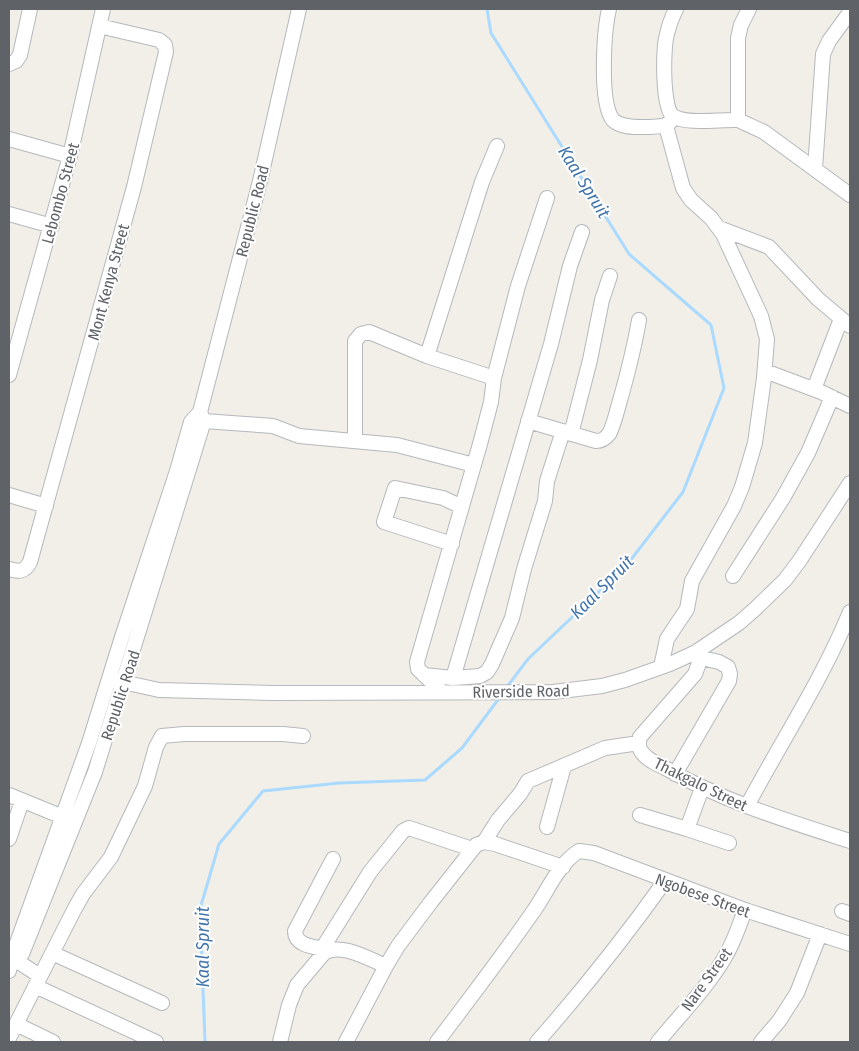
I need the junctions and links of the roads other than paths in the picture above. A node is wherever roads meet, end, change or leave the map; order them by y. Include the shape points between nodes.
1 (30, 9) edge
2 (103, 9) edge
3 (298, 9) edge
4 (609, 9) edge
5 (676, 9) edge
6 (749, 9) edge
7 (850, 12) edge
8 (99, 26) junction
9 (9, 64) edge
10 (738, 120) junction
11 (670, 122) junction
12 (9, 140) edge
13 (498, 146) dead end
14 (70, 156) junction
15 (816, 169) junction
16 (850, 195) edge
17 (547, 198) dead end
18 (9, 214) edge
19 (52, 226) junction
20 (719, 228) junction
21 (582, 232) dead end
22 (610, 276) dead end
23 (639, 320) dead end
24 (846, 322) edge
25 (427, 356) junction
26 (765, 371) junction
27 (9, 375) edge
28 (494, 378) junction
29 (814, 389) junction
30 (832, 397) junction
31 (850, 406) edge
32 (202, 416) junction
33 (528, 421) junction
34 (567, 432) junction
35 (355, 442) junction
36 (474, 465) junction
37 (850, 483) edge
38 (9, 495) edge
39 (46, 506) junction
40 (462, 506) junction
41 (452, 544) junction
42 (10, 570) edge
43 (733, 576) dead end
44 (850, 612) edge
45 (697, 655) junction
46 (661, 667) junction
47 (424, 676) junction
48 (453, 678) junction
49 (109, 679) junction
50 (124, 683) junction
51 (442, 692) junction
52 (303, 736) dead end
53 (639, 743) junction
54 (564, 766) junction
55 (676, 774) junction
56 (702, 788) junction
57 (9, 795) edge
58 (22, 800) junction
59 (747, 806) junction
60 (640, 815) dead end
61 (62, 817) junction
62 (547, 827) dead end
63 (687, 829) junction
64 (9, 839) edge
65 (850, 841) edge
66 (729, 843) dead end
67 (478, 846) junction
68 (333, 860) dead end
69 (562, 866) junction
70 (665, 881) junction
71 (745, 910) junction
72 (820, 934) junction
73 (850, 944) edge
74 (325, 949) junction
75 (52, 953) junction
76 (386, 966) junction
77 (12, 967) edge
78 (37, 981) junction
79 (162, 1003) dead end
80 (16, 1024) junction
81 (9, 1038) edge
82 (53, 1042) edge
83 (156, 1042) edge
84 (280, 1042) edge
85 (346, 1042) edge
86 (437, 1042) edge
87 (536, 1042) edge
88 (658, 1042) edge
89 (762, 1042) edge

1 - 9 street via 20,55
2 - 8 street, Lebombo Street
3 - 32 street, Republic Road
4 - 11 street via 604,56 610,115 619,124 628,126
5 - 11 street via 664,54
6 - 10 street via 738,38
7 - 15 street via 823,54
8 - 14 street, Lebombo Street
8 - 39 street, Mont Kenya Street via 159,40 165,45 166,52 134,187
10 - 11 street
10 - 15 street via 764,132
11 - 20 street via 684,188 691,200
12 - 14 street
13 - 25 street via 482,182
14 - 19 street, Lebombo Street
15 - 16 street
17 - 28 street via 518,286
18 - 19 street
19 - 27 street, Lebombo Street
20 - 24 street via 769,247 818,299
20 - 26 street via 761,316 767,339
21 - 33 street
22 - 34 street via 590,360
23 - 34 street via 625,384 609,434 601,441
24 - 29 street
25 - 28 street
25 - 35 street via 369,332 361,334 355,341
26 - 29 street
26 - 46 street via 755,443 742,487 692,581 687,609 667,638
28 - 36 street
29 - 30 street
30 - 31 street
30 - 43 street via 808,453
32 - 35 street via 273,426 299,436
32 - 49 street, Republic Road via 190,422
32 - 50 street, Republic Road
33 - 34 street
33 - 48 street
34 - 48 street via 547,481 545,501 512,618 498,654 487,672 480,676
35 - 36 street via 412,448
36 - 40 street
37 - 45 street, Riverside Road via 785,580 739,623
38 - 39 street
39 - 42 street, Mont Kenya Street via 27,567 21,571
40 - 41 street
40 - 41 street via 443,498 395,488 384,522
41 - 47 street via 417,662
44 - 59 street
45 - 46 street, Riverside Road
45 - 53 street, Thakgalo Street via 695,674 645,729
45 - 55 street via 728,667 729,681
46 - 51 street, Riverside Road via 602,686 553,692
47 - 48 street
47 - 51 street
49 - 50 street, Riverside Road
49 - 61 street, Republic Road
50 - 51 street, Riverside Road via 182,691
50 - 77 street, Republic Road via 78,818 30,936
52 - 75 street via 162,736 145,786 110,857 83,894
53 - 54 street via 605,748
53 - 55 street, Thakgalo Street via 649,759
54 - 62 street
54 - 67 street via 528,781
55 - 56 street, Thakgalo Street
56 - 59 street, Thakgalo Street
56 - 63 street
57 - 58 street
58 - 61 street
58 - 64 street
59 - 65 street, Thakgalo Street
60 - 63 street
61 - 77 street, Republic Road via 13,954
63 - 66 street
67 - 69 street via 500,845
67 - 74 street via 409,828 403,831 370,872
67 - 76 street via 412,926
68 - 74 street via 294,932 298,941
69 - 70 street, Ngobese Street via 574,854 589,852
69 - 86 street via 536,909
70 - 71 street, Ngobese Street
70 - 87 street
71 - 72 street, Ngobese Street
71 - 88 street, Nare Street via 725,958
72 - 73 street, Ngobese Street
72 - 89 street via 797,993
74 - 76 street via 346,950
74 - 84 street via 297,985
75 - 78 street
75 - 79 street
76 - 85 street
77 - 78 street
78 - 80 street
78 - 83 street
80 - 81 street
80 - 82 street

